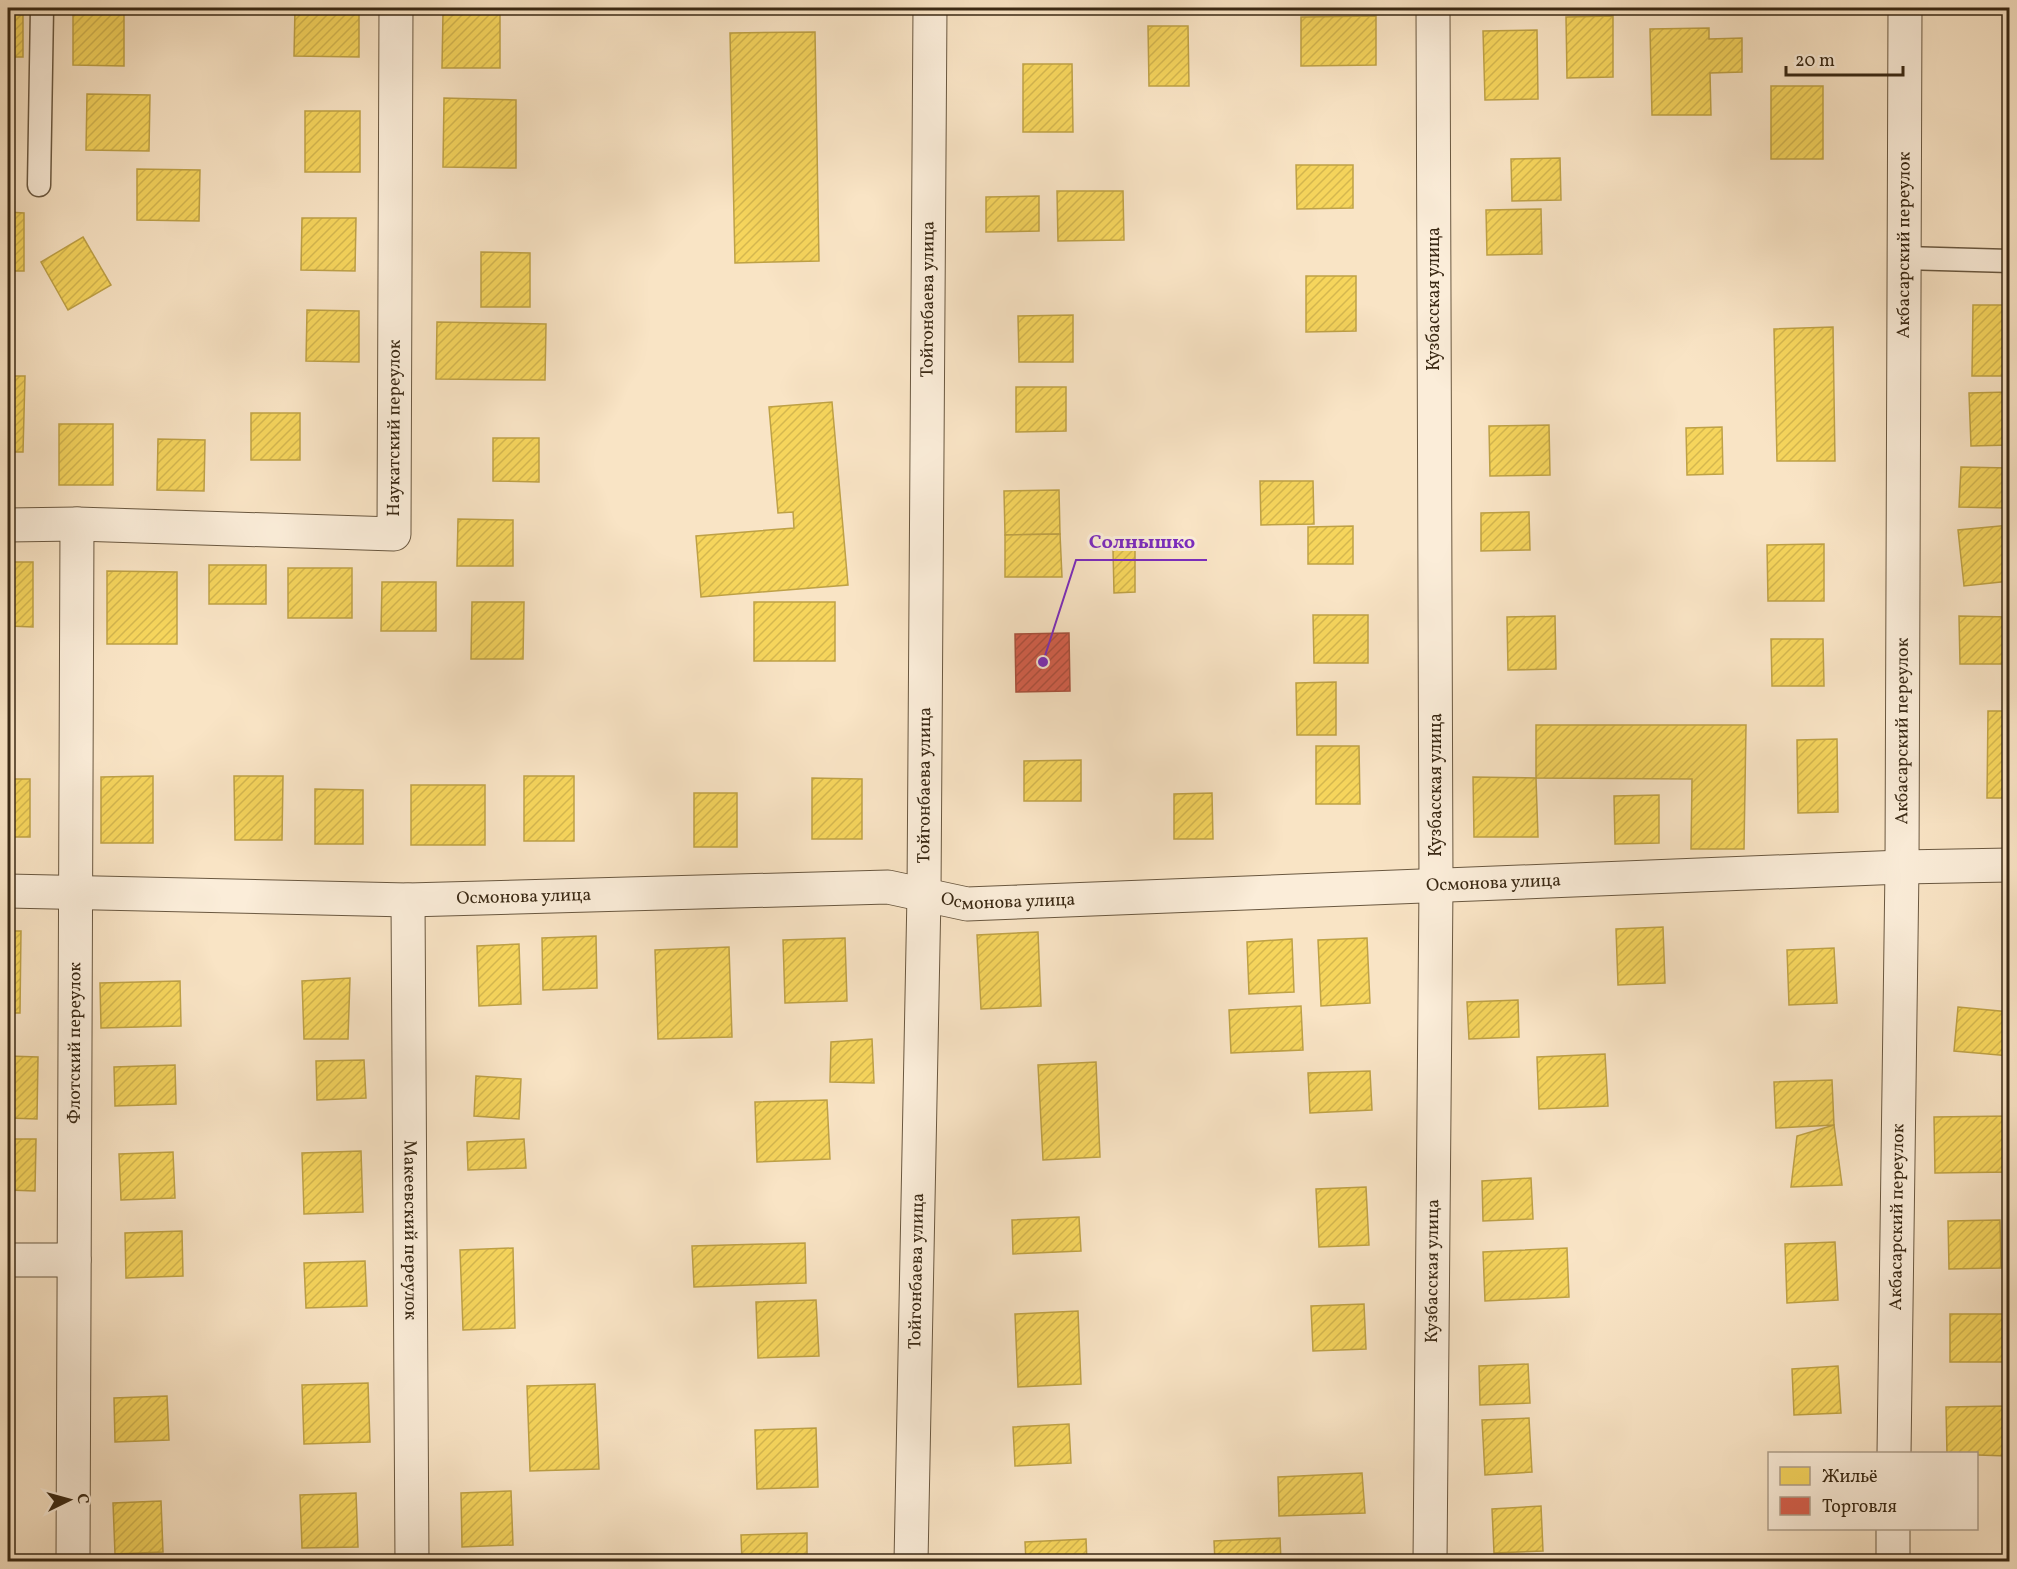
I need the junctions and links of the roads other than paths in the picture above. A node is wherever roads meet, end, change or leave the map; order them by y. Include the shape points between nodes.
1 (42, 8) edge
2 (396, 8) edge
3 (930, 8) edge
4 (1433, 8) edge
5 (1905, 8) edge
6 (39, 185) dead end
7 (1904, 258) junction
8 (2010, 261) edge
9 (77, 524) junction
10 (8, 525) edge
11 (2010, 865) edge
12 (1902, 867) junction
13 (1436, 886) junction
14 (8, 891) edge
15 (75, 892) junction
16 (924, 894) junction
17 (408, 900) junction
18 (8, 1260) edge
19 (74, 1260) junction
20 (1894, 1452) edge
21 (1893, 1530) edge
22 (73, 1562) edge
23 (412, 1562) edge
24 (911, 1562) edge
25 (1430, 1562) edge
26 (1893, 1562) edge

1 - 6 lane
2 - 9 street, Наукатский переулок via 394,534
3 - 16 street, Тойгонбаева улица
4 - 13 street, Кузбасская улица
5 - 7 street, Акбасарский переулок
7 - 8 lane
7 - 12 street, Акбасарский переулок
9 - 10 street, Наукатский переулок
9 - 15 street, Флотский переулок
11 - 12 street, Осмонова улица
12 - 13 street, Осмонова улица
12 - 20 street, Акбасарский переулок
13 - 16 street, Осмонова улица via 967,904
13 - 25 street, Кузбасская улица
14 - 15 street, Осмонова улица
15 - 17 street, Осмонова улица
15 - 19 street, Флотский переулок
16 - 17 street, Осмонова улица via 888,887
16 - 24 street, Тойгонбаева улица
17 - 23 street, Макеевский переулок
18 - 19 street
19 - 22 street, Флотский переулок
21 - 26 street

